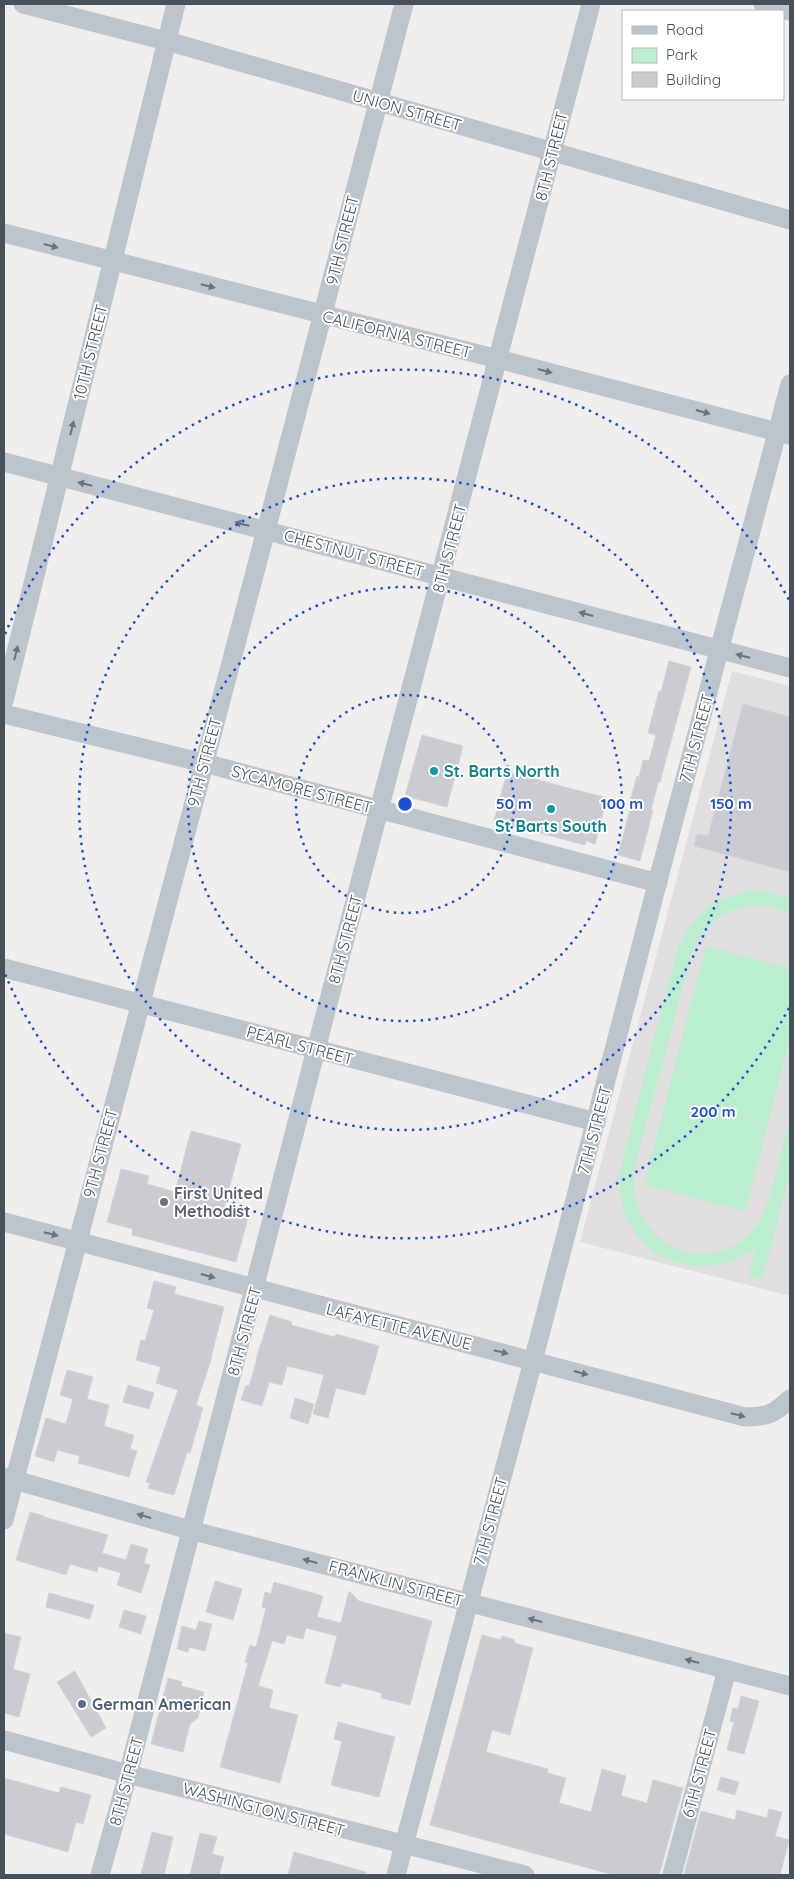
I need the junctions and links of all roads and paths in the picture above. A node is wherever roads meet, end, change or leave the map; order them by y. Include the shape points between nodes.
1 (23, 4) edge
2 (176, 4) edge
3 (404, 4) edge
4 (591, 4) edge
5 (763, 4) edge
6 (790, 11) edge
7 (167, 41) junction
8 (378, 102) junction
9 (551, 152) junction
10 (790, 220) edge
11 (4, 233) edge
12 (112, 262) junction
13 (323, 315) junction
14 (498, 359) junction
15 (790, 384) edge
16 (784, 434) edge
17 (4, 462) edge
18 (59, 477) junction
19 (266, 530) junction
20 (442, 576) junction
21 (719, 650) junction
22 (790, 668) edge
23 (4, 701) edge
24 (4, 714) edge
25 (204, 764) junction
26 (380, 810) junction
27 (658, 883) junction
28 (4, 968) edge
29 (140, 1003) junction
30 (316, 1049) junction
31 (596, 1122) junction
32 (4, 1222) edge
33 (78, 1240) junction
34 (255, 1289) junction
35 (534, 1360) junction
36 (790, 1399) edge
37 (9, 1478) edge
38 (4, 1520) edge
39 (190, 1530) junction
40 (468, 1602) junction
41 (727, 1670) junction
42 (790, 1686) edge
43 (4, 1740) edge
44 (128, 1774) junction
45 (404, 1845) junction
46 (100, 1875) edge
47 (396, 1875) edge
48 (525, 1875) edge
49 (672, 1875) edge

1 - 7 street, UNION STREET
2 - 7 street, 10TH STREET
3 - 8 street, 9TH STREET
4 - 9 street, 8TH STREET
5 - 6 street
7 - 8 street, UNION STREET
7 - 12 street, 10TH STREET
8 - 9 street, UNION STREET
8 - 13 street, 9TH STREET
9 - 10 street, UNION STREET
9 - 14 street, 8TH STREET
11 -> 12 street, CALIFORNIA STREET
12 -> 13 street, CALIFORNIA STREET
18 -> 12 street, 10TH STREET
13 - 14 street, CALIFORNIA STREET
13 - 19 street, 9TH STREET
14 -> 16 street, CALIFORNIA STREET
14 - 20 street, 8TH STREET
15 - 16 street, 7TH STREET
16 - 21 street, 7TH STREET
17 - 18 street, CHESTNUT STREET
19 -> 18 street, CHESTNUT STREET
23 -> 18 street, 10TH STREET
19 - 20 street, CHESTNUT STREET
19 - 25 street, 9TH STREET
21 -> 20 street, CHESTNUT STREET
20 - 26 street, 8TH STREET
22 -> 21 street, CHESTNUT STREET
21 - 27 street, 7TH STREET
24 - 25 street, SYCAMORE STREET
25 - 26 street, SYCAMORE STREET
25 - 29 street, 9TH STREET
26 - 27 street, SYCAMORE STREET
26 - 30 street, 8TH STREET
27 - 31 street, 7TH STREET
28 - 29 street, PEARL STREET
29 - 30 street, PEARL STREET
29 - 33 street, 9TH STREET
30 - 31 street, PEARL STREET
30 - 34 street, 8TH STREET
31 - 35 street, 7TH STREET
32 -> 33 street, LAFAYETTE AVENUE
33 -> 34 street, LAFAYETTE AVENUE
33 - 37 street, 9TH STREET
34 -> 35 street, LAFAYETTE AVENUE
34 - 39 street, 8TH STREET
35 -> 36 street, LAFAYETTE AVENUE via 745,1417 761,1417 777,1411
35 - 40 street, 7TH STREET
37 - 38 street, 9TH STREET
39 -> 37 street, FRANKLIN STREET
40 -> 39 street, FRANKLIN STREET
39 - 44 street, 8TH STREET
41 -> 40 street, FRANKLIN STREET
40 - 45 street, 7TH STREET
41 - 42 street, FRANKLIN STREET
41 - 49 street, 6TH STREET
43 - 44 street, WASHINGTON STREET
44 - 45 street, WASHINGTON STREET
44 - 46 street, 8TH STREET
45 - 47 street, 7TH STREET
45 - 48 street, WASHINGTON STREET

